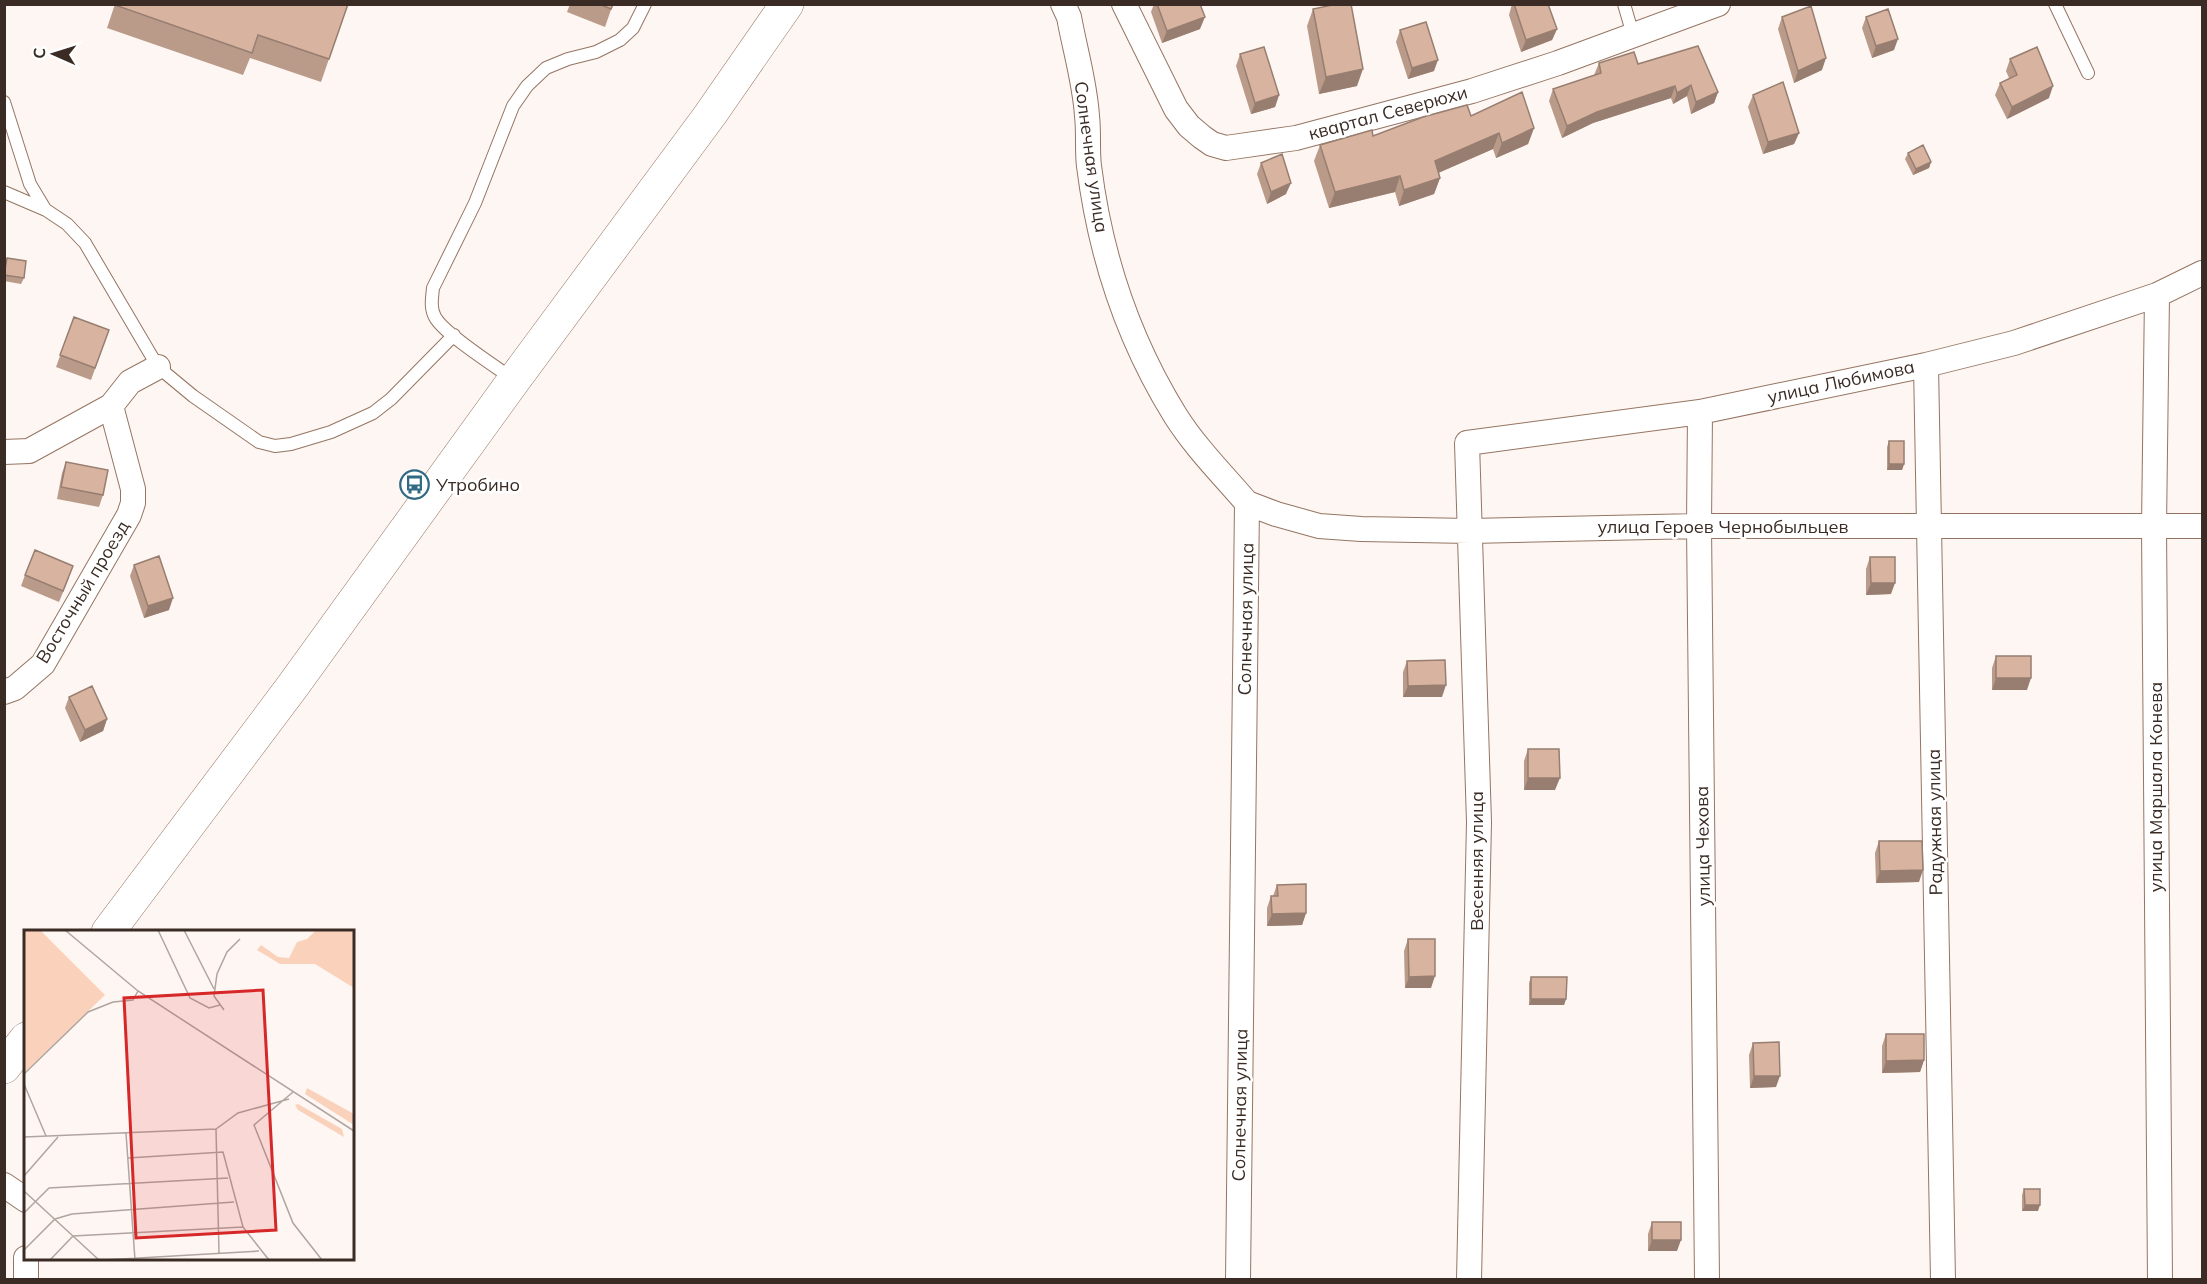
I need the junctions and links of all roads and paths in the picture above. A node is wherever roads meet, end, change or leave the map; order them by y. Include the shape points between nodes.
1 (645, 4) edge
2 (788, 4) edge
3 (1063, 4) edge
4 (1124, 4) edge
5 (1624, 4) edge
6 (1718, 4) edge
7 (2055, 4) edge
8 (1634, 35) junction
9 (2088, 73) dead end
10 (4, 102) edge
11 (4, 192) edge
12 (46, 210) junction
13 (2202, 273) edge
14 (2157, 296) junction
15 (454, 335) junction
16 (1926, 364) junction
17 (158, 367) junction
18 (514, 380) junction
19 (111, 406) junction
20 (1700, 412) junction
21 (1467, 443) joint
22 (4, 452) edge
23 (1247, 503) junction
24 (1699, 526) junction
25 (1929, 526) junction
26 (2202, 526) edge
27 (2154, 527) junction
28 (1470, 531) junction
29 (4, 692) edge
30 (110, 930) edge
31 (24, 1042) edge
32 (4, 1066) edge
33 (4, 1185) edge
34 (24, 1199) edge
35 (26, 1260) edge
36 (26, 1280) edge
37 (1238, 1280) edge
38 (1469, 1280) edge
39 (1707, 1280) edge
40 (1943, 1280) edge
41 (2160, 1280) edge

1 - 15 lane via 633,28 620,40 546,68 513,106 475,202 433,288 435,318
2 - 18 main road
3 - 23 street, Солнечная улица via 1069,17 1087,115 1096,209 1117,293 1138,344 1176,416
4 - 8 street, квартал Северюхи via 1176,109 1202,137 1226,147 1296,138 1472,91
5 - 8 lane
6 - 8 street, квартал Северюхи
7 - 9 lane
10 - 12 lane via 30,184
11 - 12 lane
12 - 17 lane via 85,243
13 - 14 street, улица Любимова
14 - 16 street, улица Любимова via 2014,343
14 - 27 street, улица Маршала Конева
15 - 17 lane via 373,413 331,432 275,446 259,442
15 - 18 lane
16 - 20 street, улица Любимова
16 - 25 street, Радужная улица
17 - 19 street via 130,382
18 - 30 main road via 292,687
19 - 22 street via 29,451
19 - 29 street, Восточный проезд via 133,489 129,515 43,664 15,688
20 - 21 street, улица Любимова
20 - 24 street, улица Чехова
21 - 28 street, Весенняя улица
23 - 28 street, улица Героев Чернобыльцев via 1319,526
23 - 37 street, Солнечная улица
24 - 25 street, улица Героев Чернобыльцев
24 - 28 street, улица Героев Чернобыльцев
24 - 39 street, улица Чехова
25 - 27 street, улица Героев Чернобыльцев
25 - 40 street, Радужная улица
26 - 27 street, улица Героев Чернобыльцев
27 - 41 street, улица Маршала Конева
28 - 38 street, Весенняя улица via 1479,822
31 - 32 main road
33 - 34 street
35 - 36 street

